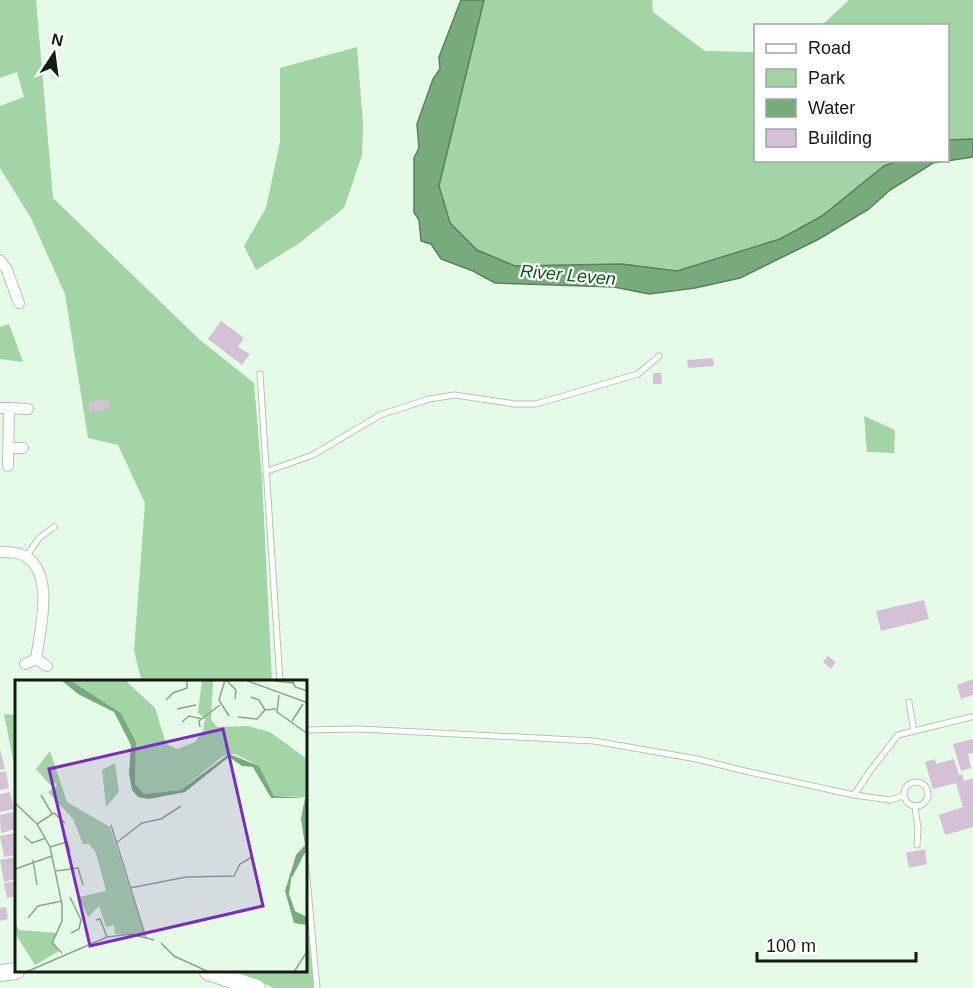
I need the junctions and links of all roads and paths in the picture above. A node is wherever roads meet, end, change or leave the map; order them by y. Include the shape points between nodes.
1 (0, 260) edge
2 (14, 299) dead end
3 (659, 356) dead end
4 (260, 374) dead end
5 (4, 408) edge
6 (28, 409) dead end
7 (9, 448) junction
8 (23, 448) dead end
9 (8, 466) dead end
10 (266, 472) junction
11 (54, 527) dead end
12 (0, 552) edge
13 (26, 557) junction
14 (36, 659) junction
15 (25, 664) dead end
16 (47, 666) dead end
17 (280, 680) edge
18 (909, 702) dead end
19 (971, 717) dead end
20 (308, 730) edge
21 (914, 731) junction
22 (854, 795) junction
23 (903, 796) junction
24 (915, 807) junction
25 (917, 845) dead end
26 (308, 889) edge
27 (15, 971) edge
28 (0, 973) edge
29 (211, 973) edge
30 (256, 988) edge
31 (317, 988) edge

1 - 2 street via 7,270
3 - 10 lane via 638,374 536,404 455,395 429,399 380,415 313,455
4 - 10 lane
5 - 6 street
5 - 7 street
7 - 8 street
7 - 9 street
10 - 17 lane
11 - 13 lane via 39,538
12 - 13 street
13 - 14 street via 41,573 43,585
14 - 15 street
14 - 16 street
18 - 21 lane
19 - 21 lane
20 - 22 lane via 594,741 697,759
21 - 22 lane via 898,735
22 - 23 lane via 890,800
23 - 24 lane
23 - 24 lane via 910,783 925,786 927,799
24 - 25 lane
26 - 31 lane
27 - 28 main road
29 - 30 main road

